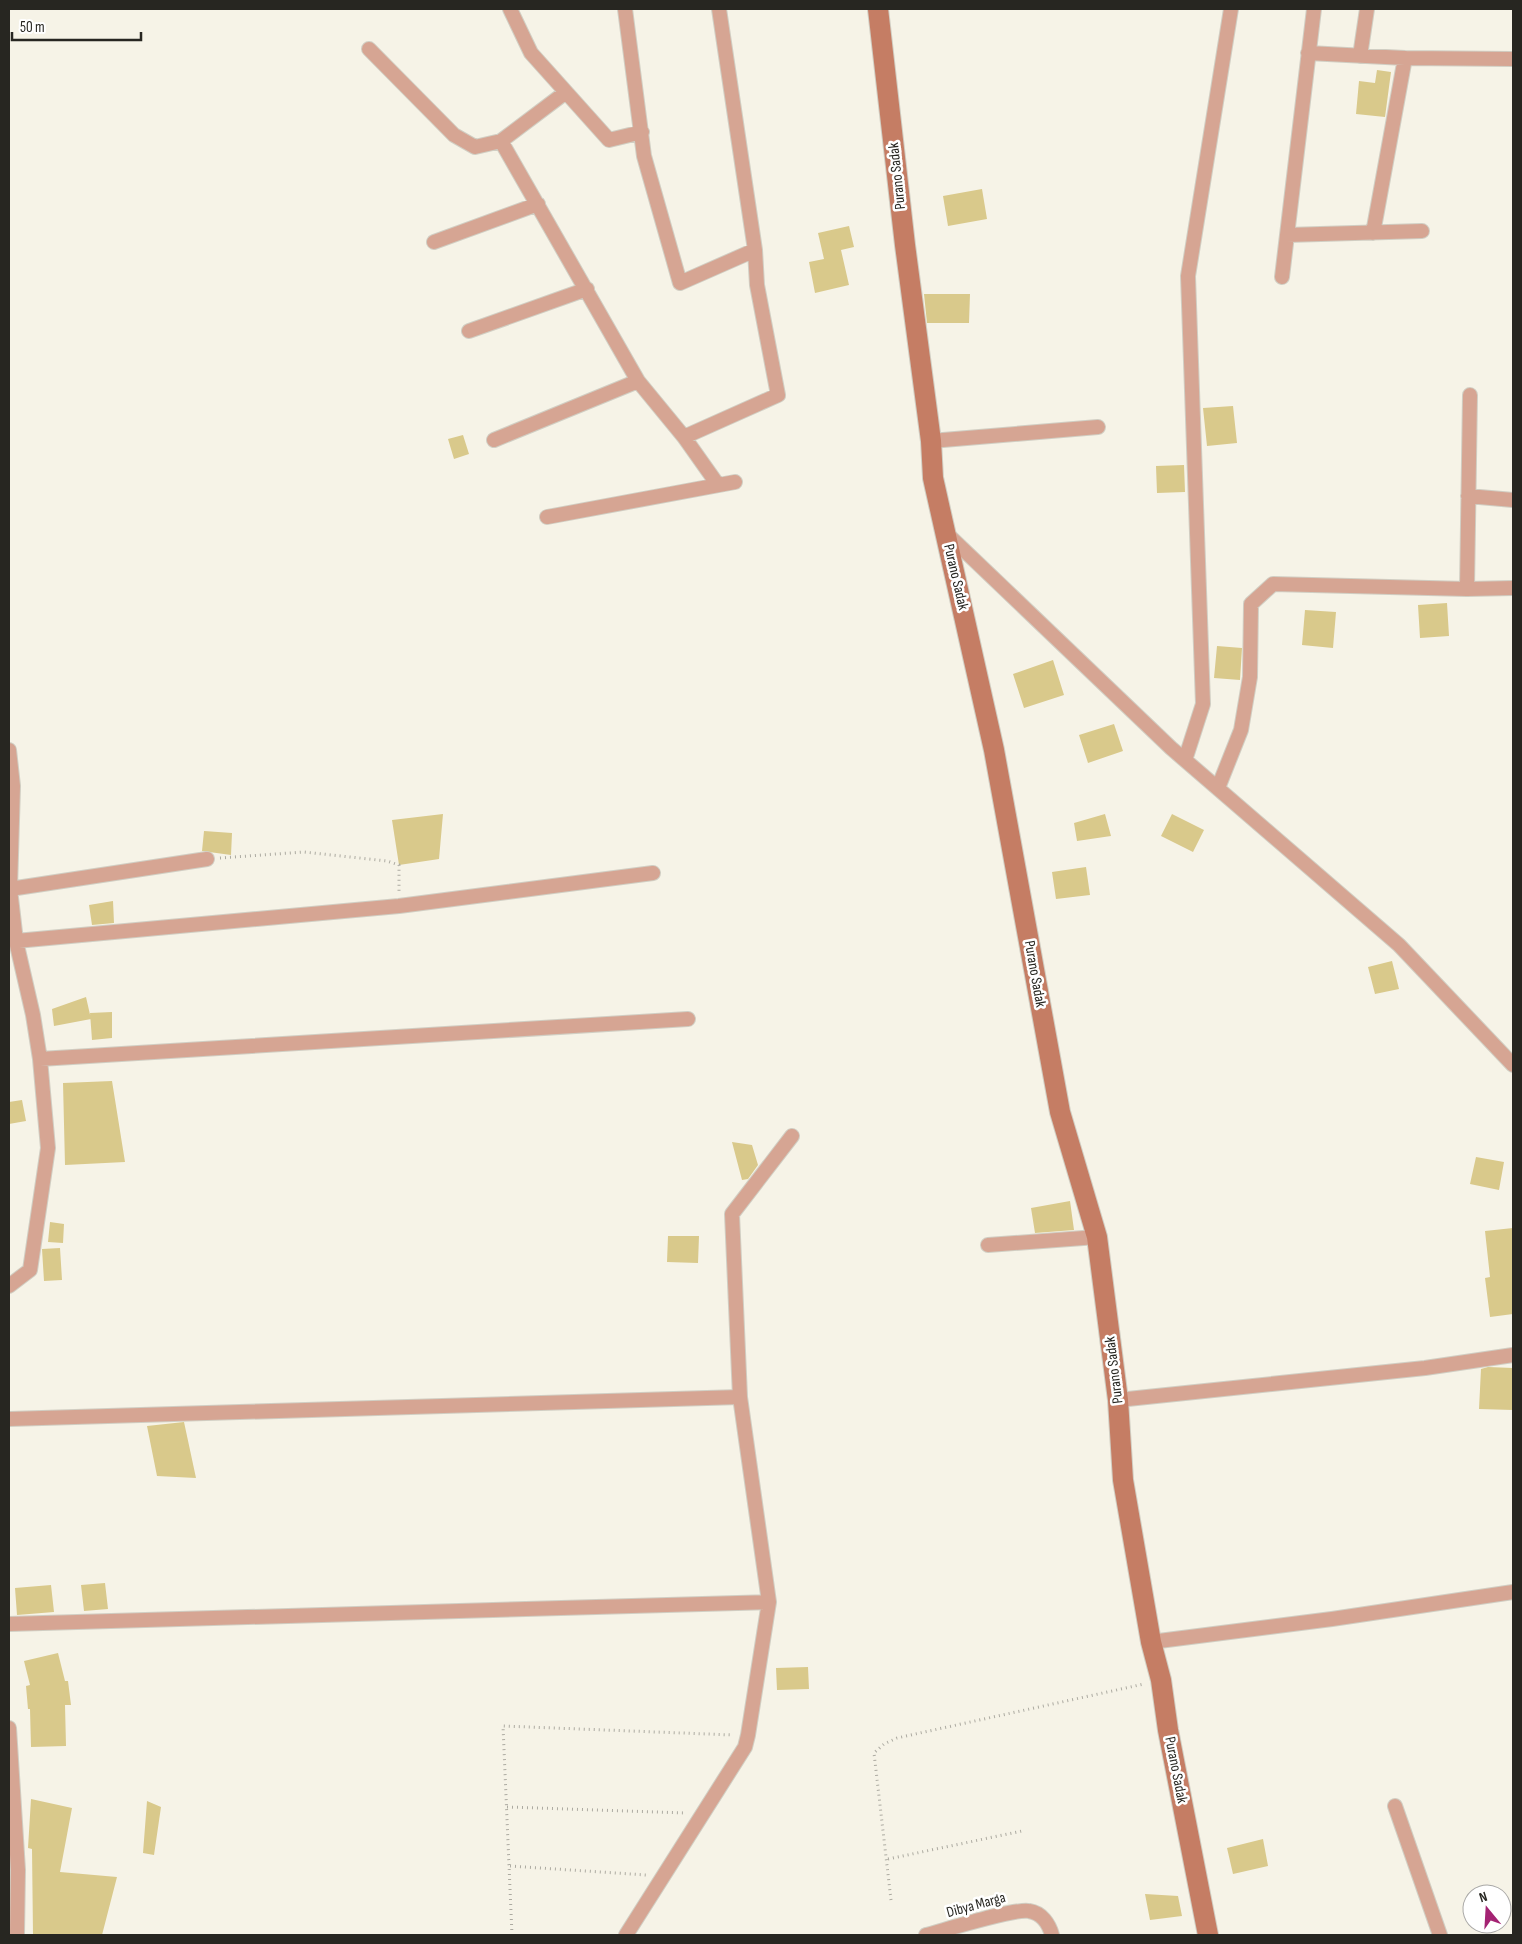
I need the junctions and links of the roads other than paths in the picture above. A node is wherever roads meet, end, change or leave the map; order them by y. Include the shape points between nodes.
1 (510, 9) edge
2 (624, 9) edge
3 (719, 9) edge
4 (878, 9) edge
5 (1231, 9) edge
6 (1314, 9) edge
7 (1367, 9) edge
8 (369, 49) dead end
9 (1308, 53) junction
10 (1360, 56) junction
11 (1405, 58) junction
12 (1513, 59) edge
13 (566, 92) junction
14 (642, 132) junction
15 (501, 141) junction
16 (538, 204) junction
17 (1422, 232) dead end
18 (1373, 233) junction
19 (1287, 235) junction
20 (434, 242) dead end
21 (754, 250) junction
22 (1282, 277) dead end
23 (587, 288) junction
24 (469, 331) dead end
25 (638, 381) junction
26 (1470, 395) dead end
27 (1098, 427) dead end
28 (684, 437) junction
29 (494, 440) dead end
30 (931, 441) junction
31 (735, 482) dead end
32 (718, 485) junction
33 (1468, 496) junction
34 (1513, 500) edge
35 (547, 517) dead end
36 (946, 533) junction
37 (1513, 588) edge
38 (1467, 589) junction
39 (9, 750) edge
40 (1186, 760) junction
41 (1218, 788) junction
42 (207, 860) road end
43 (653, 873) dead end
44 (10, 889) junction
45 (16, 941) junction
46 (688, 1018) dead end
47 (40, 1059) junction
48 (1513, 1065) edge
49 (792, 1136) dead end
50 (1097, 1237) junction
51 (988, 1245) dead end
52 (9, 1286) edge
53 (1513, 1355) edge
54 (740, 1397) junction
55 (1118, 1400) junction
56 (9, 1419) edge
57 (1513, 1592) edge
58 (769, 1602) junction
59 (9, 1624) edge
60 (1152, 1642) junction
61 (9, 1728) edge
62 (1395, 1806) dead end
63 (17, 1935) edge
64 (626, 1935) edge
65 (926, 1935) edge
66 (1052, 1935) edge
67 (1208, 1935) edge
68 (1440, 1935) edge

1 - 13 street via 531,53
2 - 14 street
3 - 21 street
4 - 30 main road, Purano Sadak
5 - 40 street via 1188,276 1203,704
6 - 9 street
7 - 10 street
8 - 15 street via 454,135 476,147
9 - 10 street
9 - 19 street
10 - 11 street
11 - 12 street
11 - 18 street
13 - 14 street via 609,140
13 - 15 street
14 - 21 street via 644,156 680,283
15 - 16 street
16 - 20 street
16 - 23 street
17 - 18 street
18 - 19 street
19 - 22 street
21 - 28 street via 757,285 778,394
23 - 24 street
23 - 25 street
25 - 28 street
25 - 29 street
26 - 33 street
27 - 30 street
28 - 32 street
30 - 36 main road, Purano Sadak via 934,478
31 - 32 street
32 - 35 street
33 - 34 street
33 - 38 street
36 - 40 street
36 - 50 main road, Purano Sadak via 994,750 1060,1112
37 - 38 street
38 - 41 street via 1273,584 1251,604 1250,677 1241,730
39 - 44 street via 13,786
40 - 41 street
41 - 48 street via 1399,945
42 - 44 street
43 - 45 street via 399,906
44 - 45 street
45 - 47 street
46 - 47 street
47 - 52 street via 48,1148 30,1270
49 - 54 street via 732,1214
50 - 51 street
50 - 55 main road, Purano Sadak
53 - 55 street via 1415,1370
54 - 56 street
54 - 58 street
55 - 60 main road, Purano Sadak via 1123,1480
57 - 60 street
58 - 59 street
58 - 64 street via 746,1747
60 - 67 main road, Purano Sadak
61 - 63 street via 18,1870
62 - 68 street
65 - 66 street, Dibya Marga via 1020,1910 1039,1914 1049,1925

